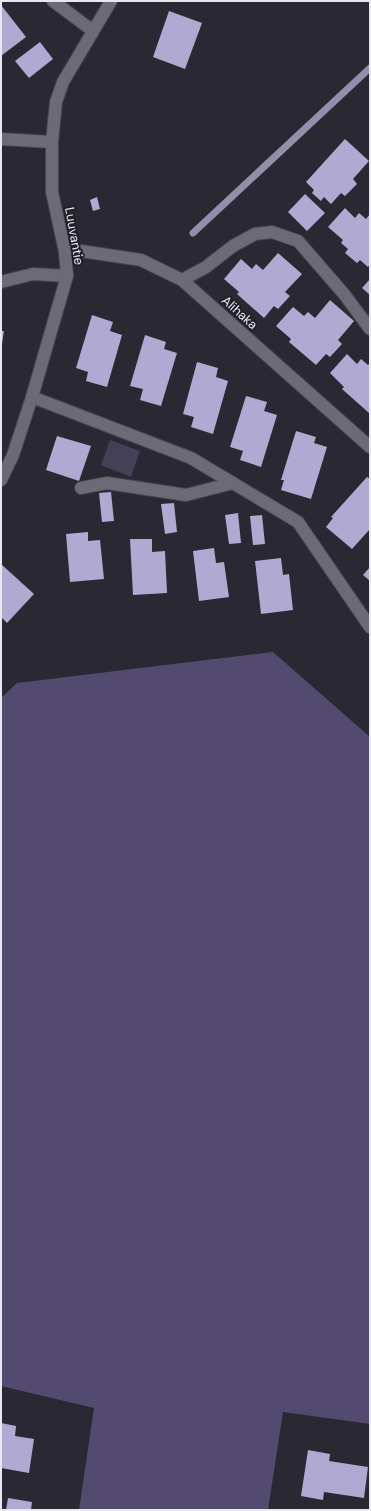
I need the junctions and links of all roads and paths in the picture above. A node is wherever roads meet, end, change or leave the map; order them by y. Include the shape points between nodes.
1 (53, 1) edge
2 (111, 1) edge
3 (93, 31) junction
4 (1, 139) edge
5 (52, 142) junction
6 (65, 252) junction
7 (67, 276) junction
8 (182, 280) junction
9 (1, 282) edge
10 (370, 329) edge
11 (32, 397) junction
12 (370, 447) edge
13 (1, 480) edge
14 (233, 483) junction
15 (81, 488) dead end
16 (370, 627) edge

1 - 3 street
2 - 3 street, Luuvantie
3 - 5 street, Luuvantie via 63,82 56,102
4 - 5 street
5 - 6 street, Luuvantie via 52,192
6 - 7 street, Luuvantie
6 - 8 street, Alihaka via 81,251 141,260
7 - 9 street via 33,274
7 - 11 street, Luuvantie
8 - 10 street via 255,234 272,232 298,241 344,294
8 - 12 street, Alihaka
11 - 13 street, Luuvantie via 13,455
11 - 14 street via 191,458
14 - 15 street via 186,495 107,483
14 - 16 street via 298,522

